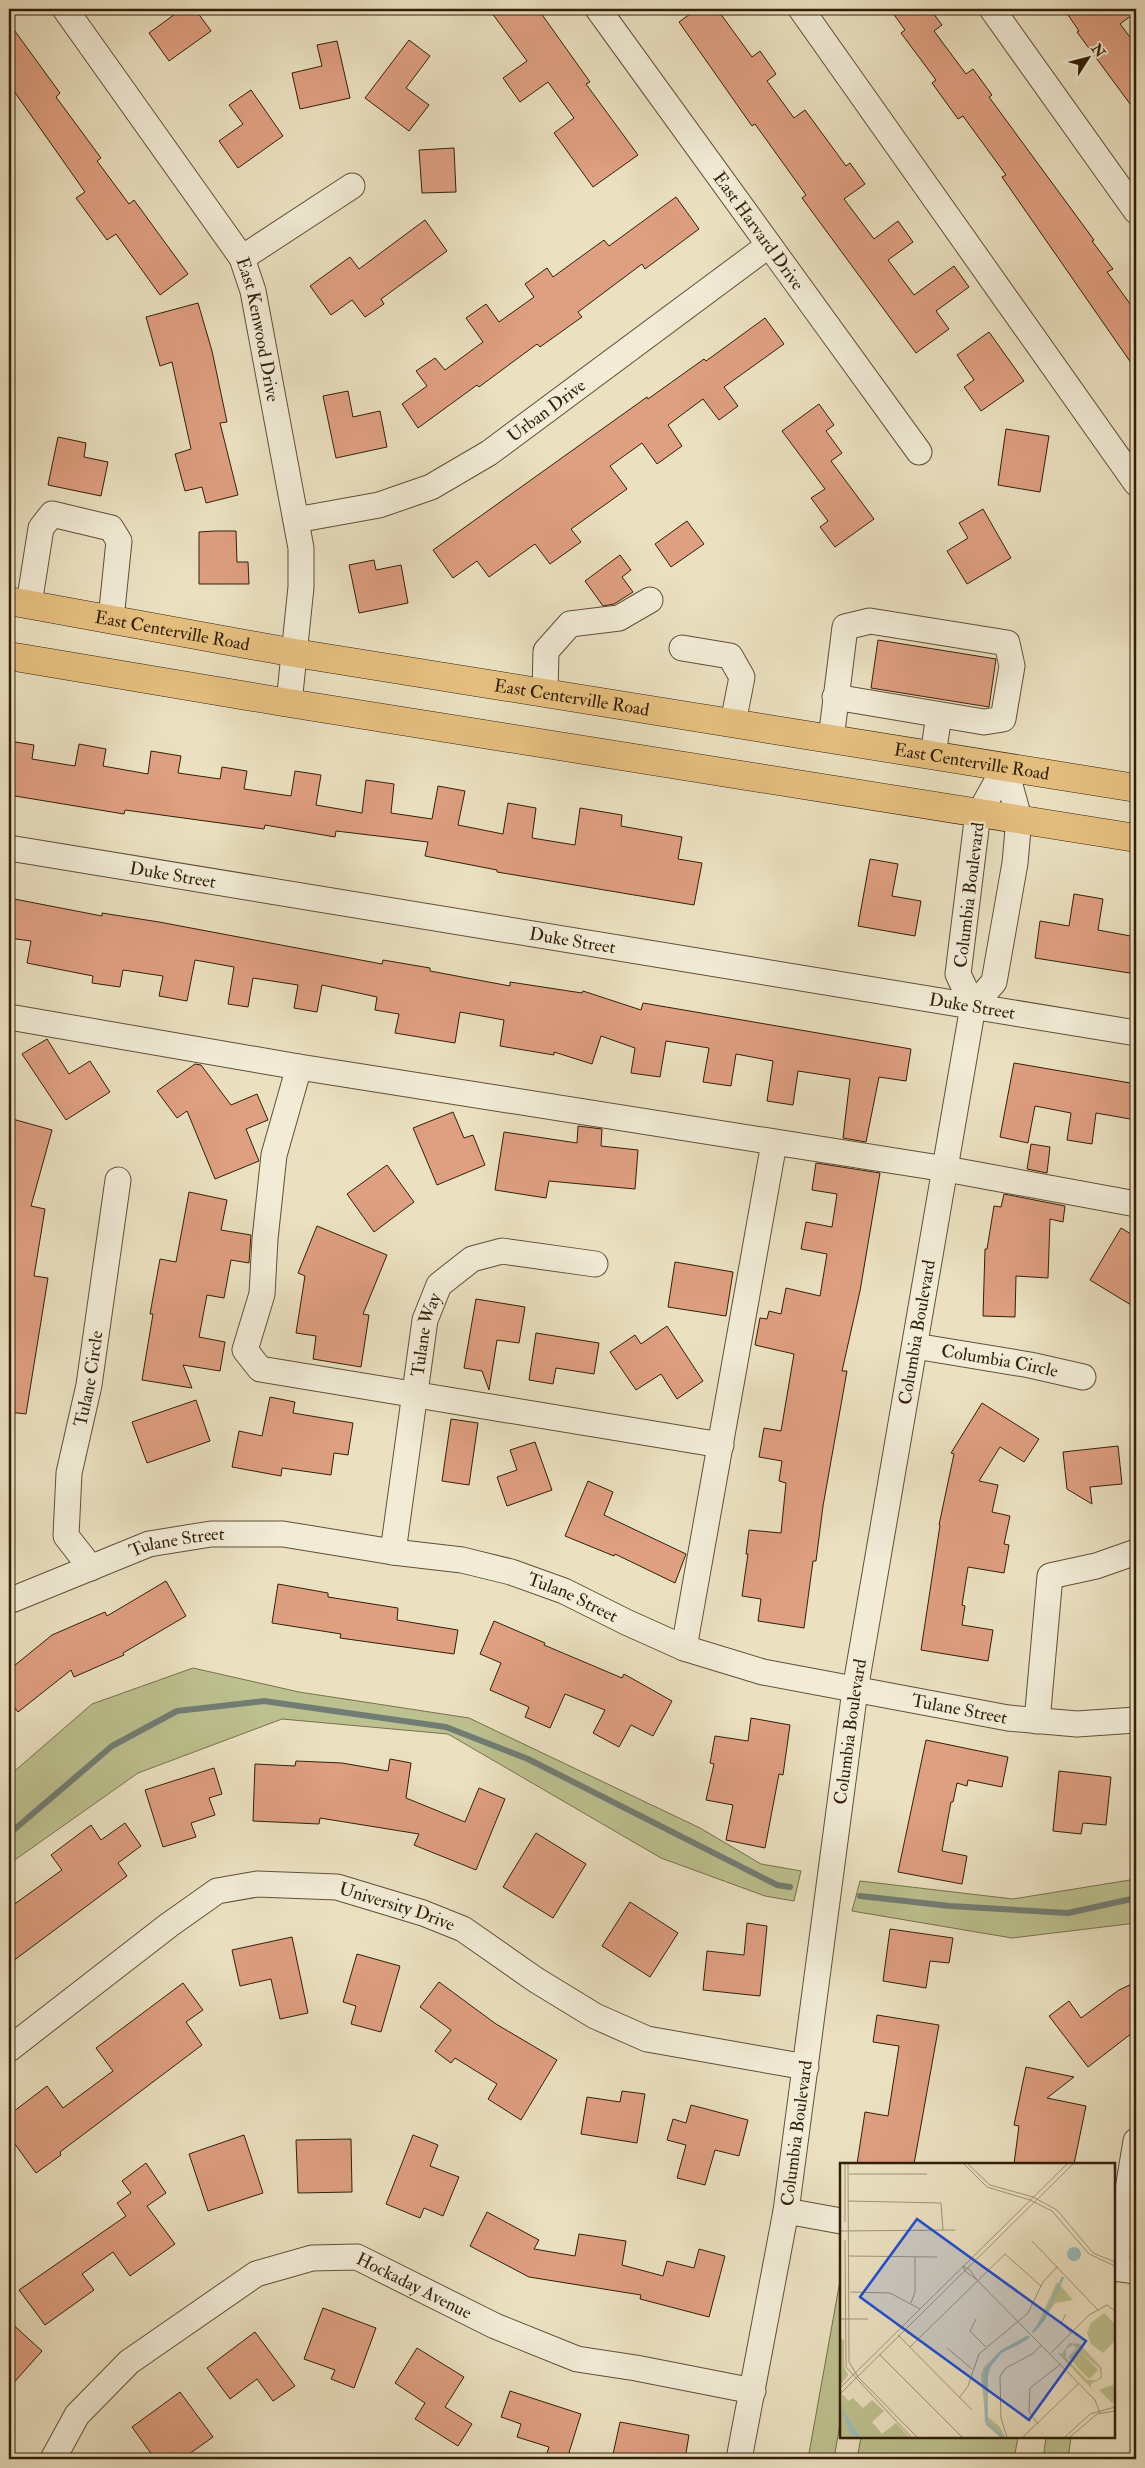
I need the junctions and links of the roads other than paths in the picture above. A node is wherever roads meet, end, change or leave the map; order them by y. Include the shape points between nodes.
1 (65, 9) edge
2 (598, 9) edge
3 (800, 9) edge
4 (992, 9) edge
5 (352, 186) dead end
6 (1136, 211) edge
7 (769, 245) junction
8 (242, 258) junction
9 (919, 452) dead end
10 (1136, 483) edge
11 (296, 520) junction
12 (650, 600) dead end
13 (19, 602) edge
14 (111, 619) junction
15 (682, 648) dead end
16 (294, 653) junction
17 (9, 656) edge
18 (545, 693) junction
19 (835, 697) junction
20 (289, 703) junction
21 (939, 715) junction
22 (733, 723) junction
23 (831, 739) junction
24 (933, 755) junction
25 (1005, 767) junction
26 (1136, 788) edge
27 (980, 812) junction
28 (1019, 818) junction
29 (1136, 838) edge
30 (9, 848) edge
31 (973, 1006) junction
32 (9, 1017) edge
33 (1136, 1033) edge
34 (299, 1067) junction
35 (774, 1143) junction
36 (946, 1168) junction
37 (118, 1180) dead end
38 (1136, 1204) edge
39 (595, 1264) dead end
40 (915, 1346) junction
41 (1084, 1377) dead end
42 (415, 1395) junction
43 (721, 1445) junction
44 (393, 1552) junction
45 (1136, 1552) edge
46 (91, 1568) junction
47 (9, 1600) edge
48 (684, 1648) junction
49 (855, 1690) junction
50 (1136, 1720) edge
51 (1037, 1721) junction
52 (9, 2049) edge
53 (806, 2067) junction
54 (1136, 2142) edge
55 (786, 2212) junction
56 (840, 2221) edge
57 (1122, 2269) edge
58 (753, 2391) junction
59 (53, 2459) edge
60 (739, 2459) edge

1 - 8 street, East Kenwood Drive
2 - 7 street, East Harvard Drive
3 - 10 street
4 - 6 street
5 - 8 street
7 - 9 street, East Harvard Drive
7 - 11 street, Urban Drive via 489,452 431,487 379,505
8 - 11 street, East Kenwood Drive via 253,291
11 - 16 street, East Kenwood Drive via 301,587
12 - 18 street via 619,618 570,624 546,651
13 - 14 main road, East Centerville Road
13 - 14 street via 41,528 52,514 111,528 119,541
14 - 16 main road, East Centerville Road
15 - 22 street via 730,656 742,677
16 - 18 main road, East Centerville Road
16 - 20 street, East Kenwood Drive
17 - 20 main road
18 - 22 main road, East Centerville Road
19 - 21 street
19 - 21 street via 846,627 870,621 1007,643 1012,666 1003,719 984,722
19 - 23 street
20 - 27 main road
21 - 24 street
22 - 23 main road, East Centerville Road
23 - 24 main road, East Centerville Road
24 - 25 main road, East Centerville Road
25 - 26 main road, East Centerville Road
25 - 27 street, Columbia Boulevard
25 - 28 street, Columbia Boulevard
27 - 28 main road
27 - 31 street, Columbia Boulevard via 958,974
28 - 29 main road
28 - 31 street, Columbia Boulevard via 1015,862 994,982
30 - 31 street, Duke Street
31 - 33 street, Duke Street
31 - 36 street, Columbia Boulevard
32 - 34 street
34 - 35 street
34 - 42 street via 274,1155 262,1294 245,1350 260,1369
35 - 36 street
35 - 43 street
36 - 38 street
36 - 40 street, Columbia Boulevard
37 - 46 street, Tulane Circle via 89,1385 70,1473 66,1536
39 - 42 street, Tulane Way via 502,1251 472,1259 439,1285 425,1320
40 - 41 street, Columbia Circle
40 - 49 street, Columbia Boulevard
42 - 43 street
42 - 44 street, Tulane Way
43 - 48 street
44 - 46 street, Tulane Street via 283,1534 211,1534 149,1544
44 - 48 street, Tulane Street via 462,1560 512,1572 564,1591
45 - 51 street via 1096,1566 1050,1576
46 - 47 street, Tulane Street
48 - 49 street, Tulane Street via 763,1672
49 - 51 street, Tulane Street
49 - 53 street, Columbia Boulevard
50 - 51 street, Tulane Street via 1077,1724
52 - 53 street, University Drive via 168,1925 217,1892 257,1884 337,1887 423,1913 463,1929 595,2016 647,2039
53 - 55 street, Columbia Boulevard
54 - 57 street
55 - 56 street
55 - 58 street, Columbia Boulevard
58 - 59 street, Hockaday Avenue via 577,2359 495,2326 357,2257 312,2258 256,2274 129,2362 77,2415
58 - 60 street, Columbia Boulevard

